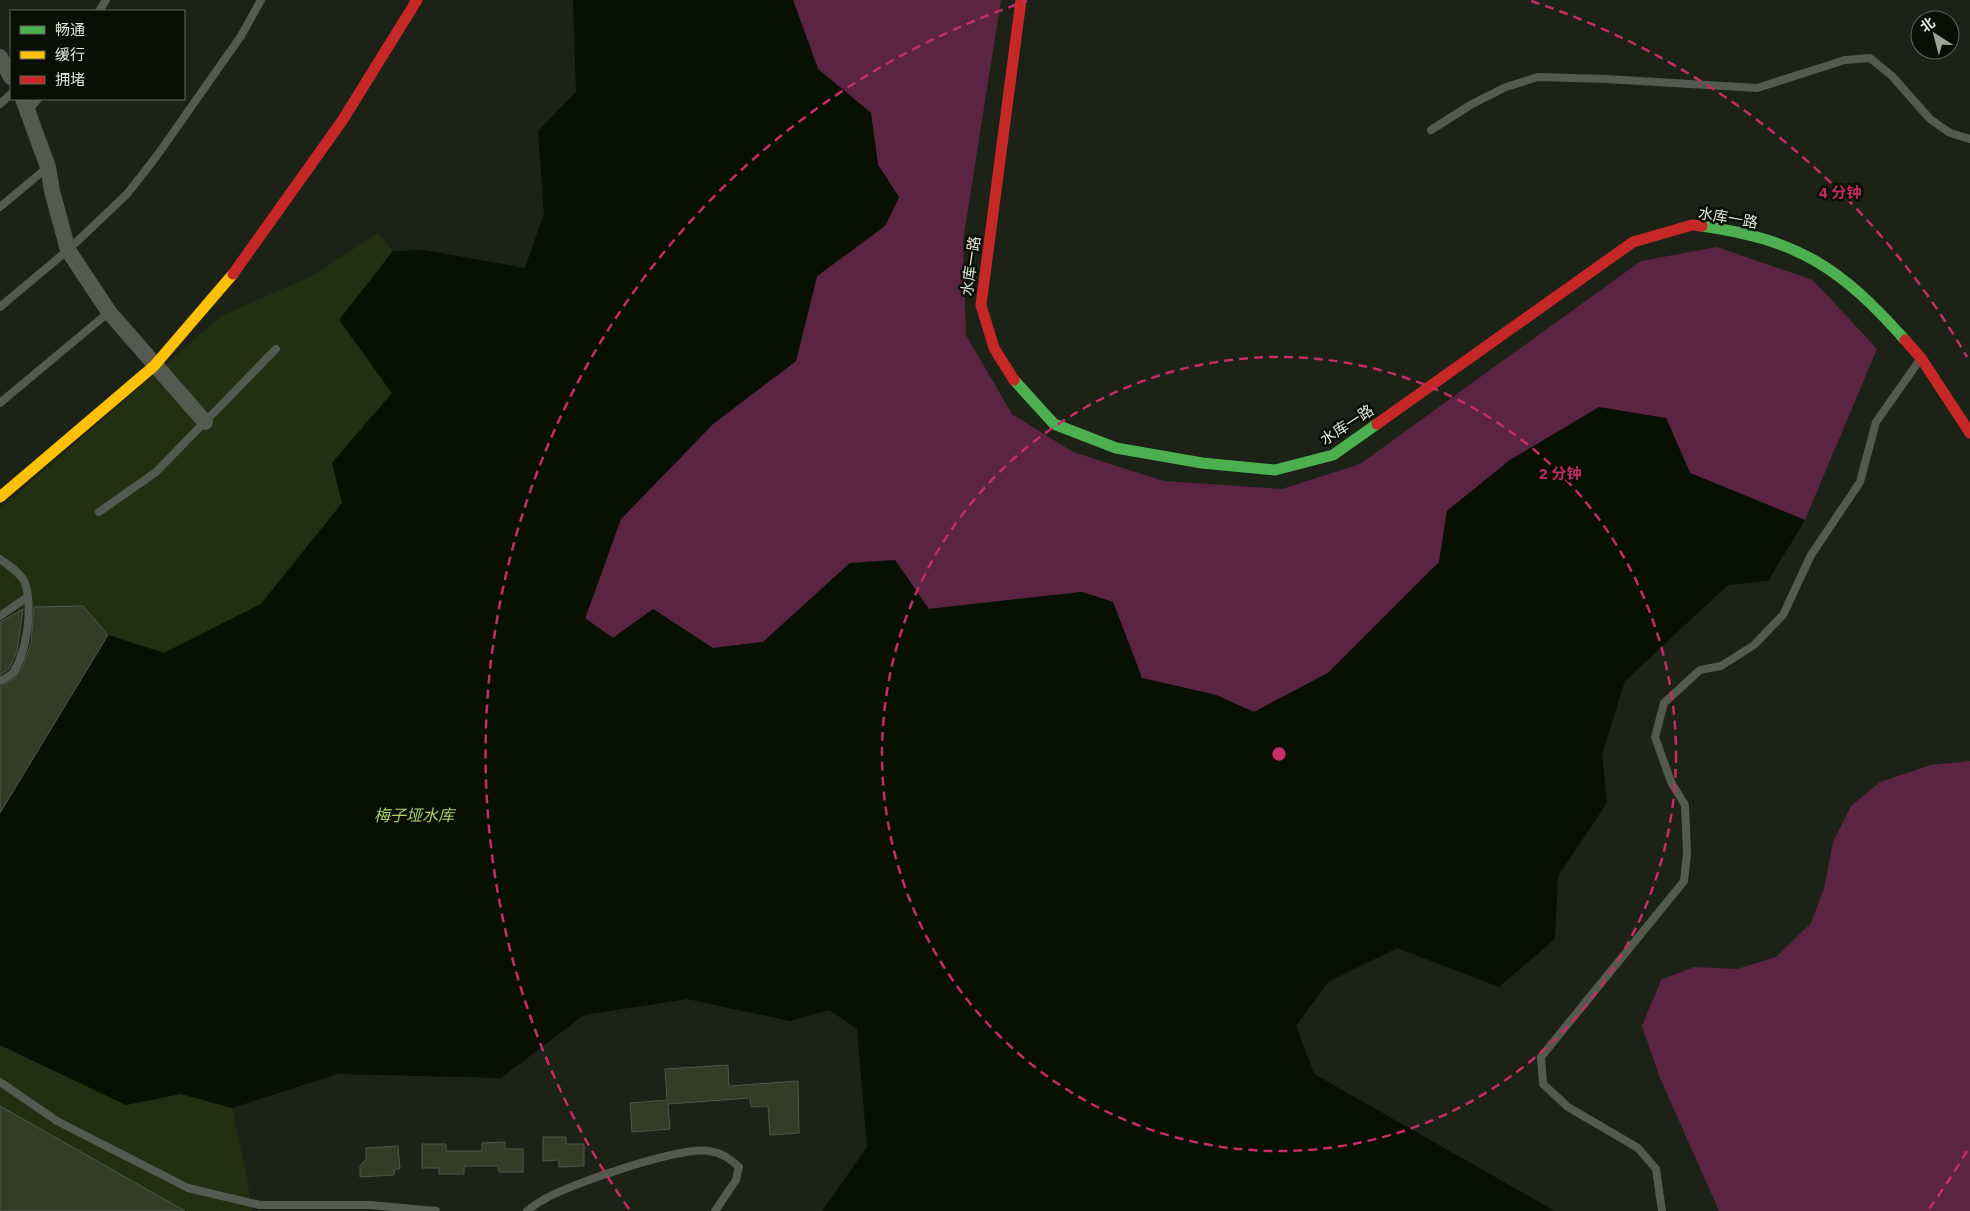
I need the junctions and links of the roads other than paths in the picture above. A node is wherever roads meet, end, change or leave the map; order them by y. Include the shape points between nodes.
1 (261, 0) edge
2 (417, 0) edge
3 (1021, 0) edge
4 (0, 56) edge
5 (10, 75) edge
6 (10, 95) edge
7 (30, 103) edge
8 (0, 104) edge
9 (1431, 130) dead end
10 (1970, 139) edge
11 (48, 167) junction
12 (0, 207) edge
13 (68, 250) junction
14 (0, 306) edge
15 (109, 312) junction
16 (276, 349) dead end
17 (1921, 358) junction
18 (154, 366) junction
19 (0, 404) edge
20 (205, 422) junction
21 (1970, 433) edge
22 (0, 496) edge
23 (99, 512) dead end
24 (0, 559) edge
25 (26, 598) junction
26 (0, 616) edge
27 (0, 681) edge
28 (0, 1082) edge
29 (261, 1208) edge
30 (436, 1211) edge
31 (527, 1211) edge
32 (715, 1211) edge
33 (1662, 1211) edge

1 - 13 lane via 241,36 156,157 127,194
2 - 18 street via 342,121 235,272
3 - 17 street, 水库一路 via 981,305 994,348 1020,388 1054,424 1116,448 1202,463 1275,470 1333,455 1633,242 1692,225 1735,231 1791,247 1827,266 1875,306
4 - 5 street
6 - 8 lane
7 - 11 street
9 - 10 lane via 1506,87 1538,78 1757,88 1845,60 1870,58 1892,76 1930,119 1950,133
11 - 12 lane
11 - 13 street
13 - 14 lane
13 - 15 street
15 - 18 street
15 - 19 lane
16 - 20 lane
17 - 21 street, 水库一路
17 - 33 lane via 1876,422 1860,482 1811,555 1783,615 1754,645 1721,666 1700,670 1664,703 1655,737 1671,782 1685,805 1687,854 1684,881 1541,1057 1543,1084 1568,1107 1638,1148 1656,1169
18 - 20 street
18 - 22 street
20 - 23 lane via 156,472
24 - 25 lane via 24,582
25 - 26 lane
25 - 27 lane via 29,624 20,659 12,674
28 - 29 lane via 57,1121 188,1188
29 - 30 lane via 370,1205
31 - 32 lane via 543,1199 601,1176 688,1151 707,1150 726,1155 739,1167 736,1180

